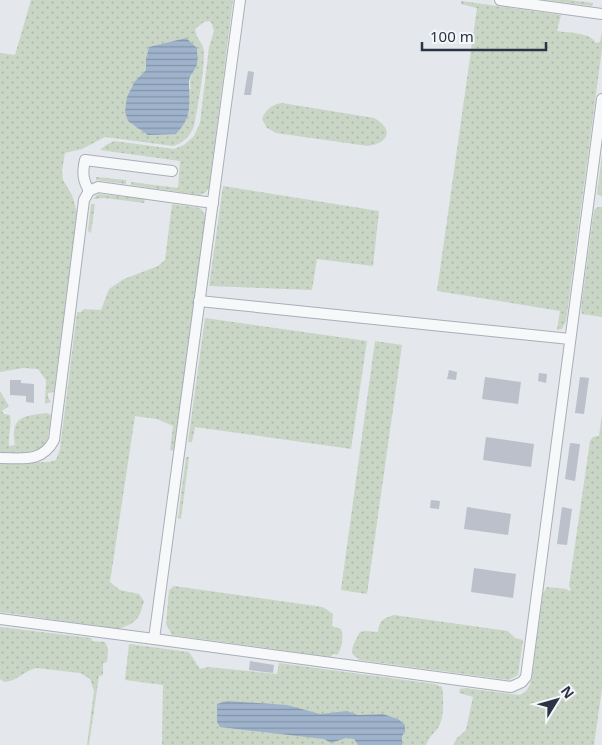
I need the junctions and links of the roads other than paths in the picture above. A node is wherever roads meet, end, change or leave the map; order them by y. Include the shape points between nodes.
1 (240, 0) edge
2 (500, 0) edge
3 (602, 14) edge
4 (602, 99) edge
5 (172, 171) dead end
6 (89, 191) junction
7 (212, 203) junction
8 (199, 300) junction
9 (570, 339) junction
10 (0, 458) edge
11 (0, 619) edge
12 (154, 639) junction

1 - 7 lane
2 - 3 lane
4 - 9 lane
5 - 6 lane via 85,160 82,172
6 - 7 lane via 98,187
6 - 10 lane via 84,200 54,440 41,455
7 - 8 lane
8 - 9 lane
8 - 12 lane
9 - 12 lane via 526,678 522,682 511,687
11 - 12 lane

